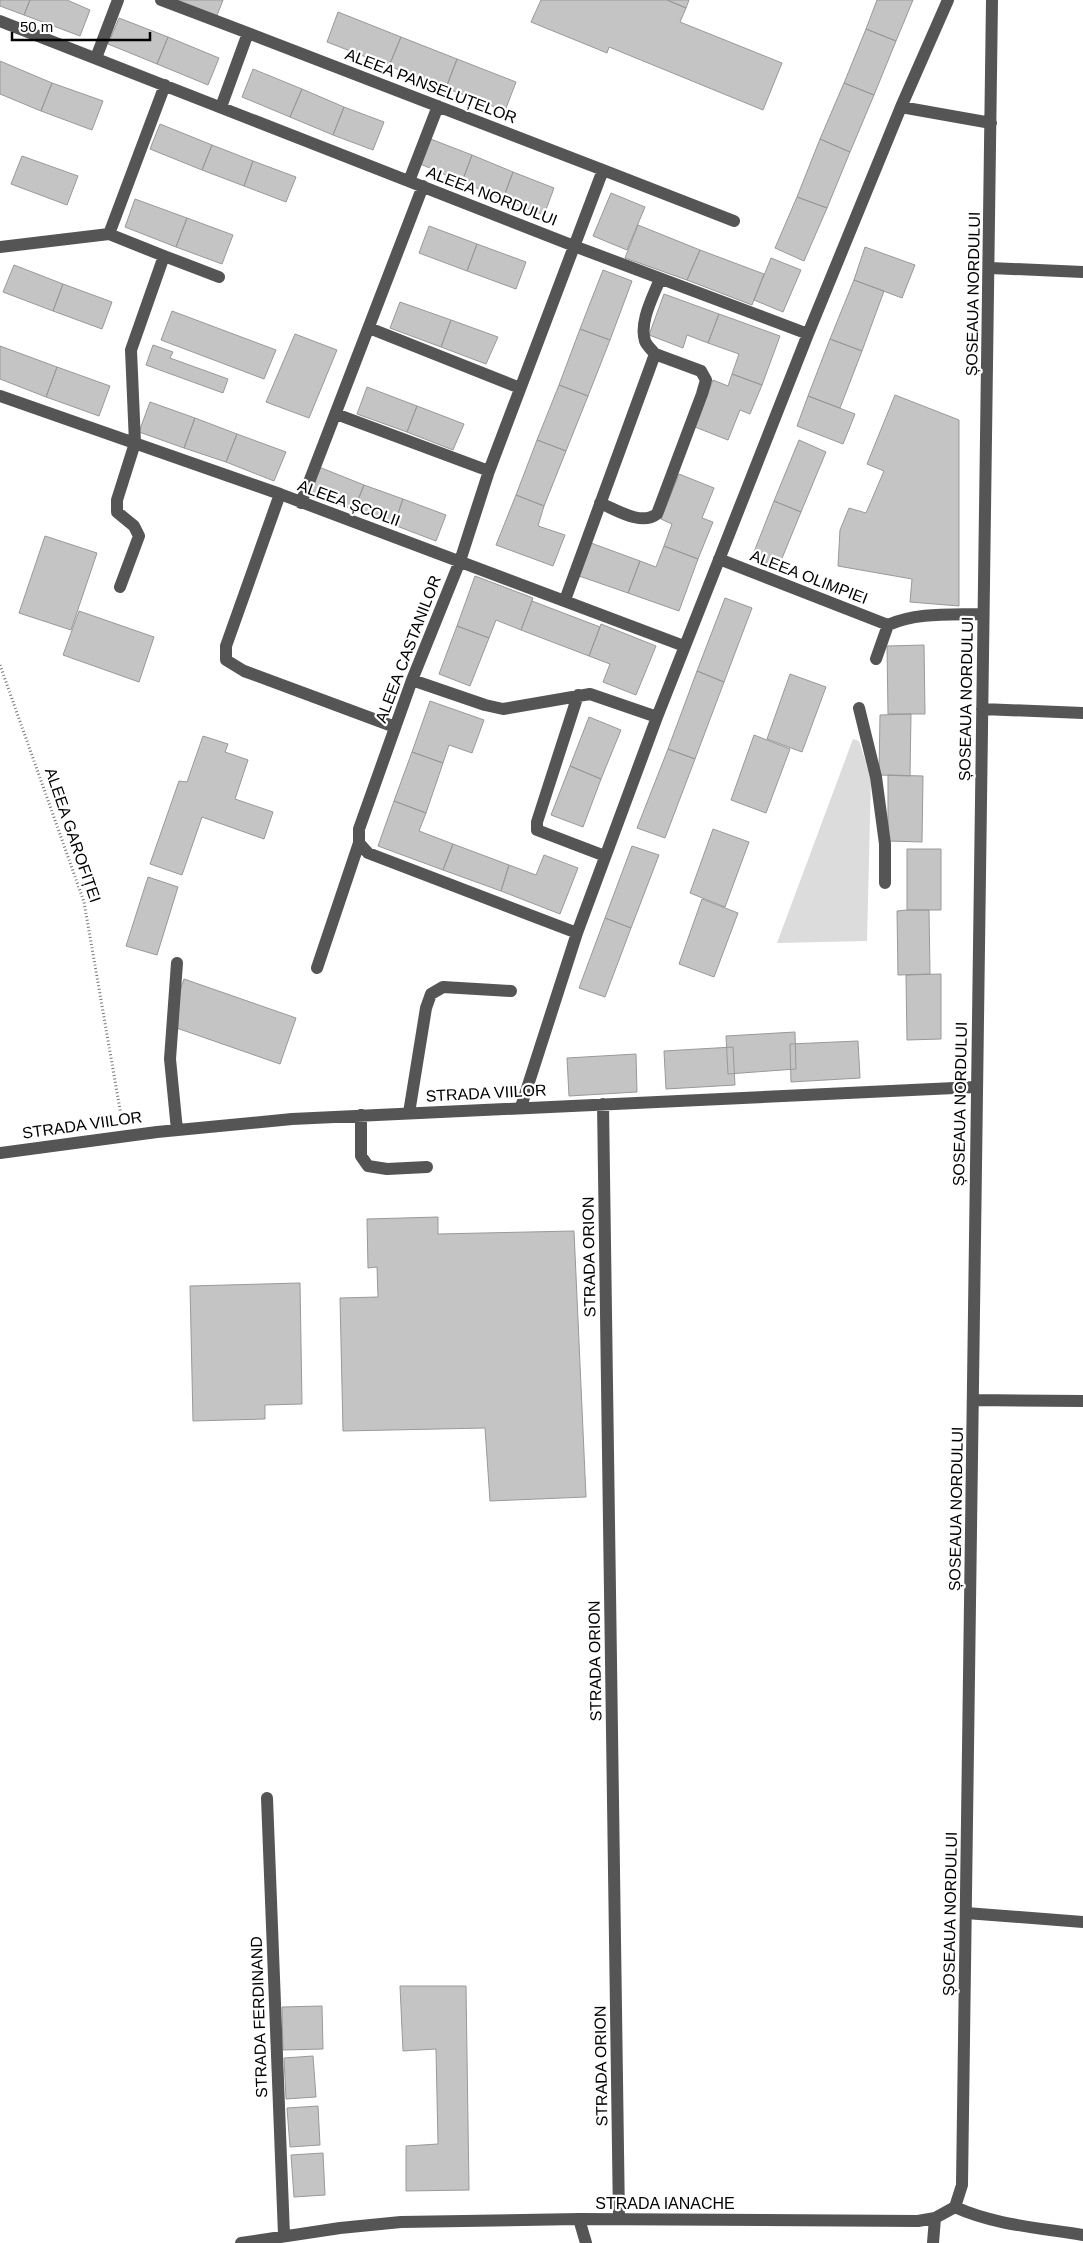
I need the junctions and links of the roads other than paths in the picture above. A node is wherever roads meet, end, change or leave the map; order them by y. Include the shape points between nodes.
1 (118, 0) edge
2 (161, 0) edge
3 (948, 0) edge
4 (992, 0) edge
5 (0, 20) edge
6 (248, 33) junction
7 (96, 58) junction
8 (165, 85) junction
9 (438, 106) junction
10 (221, 107) junction
11 (901, 107) junction
12 (992, 123) junction
13 (603, 170) junction
14 (409, 180) junction
15 (423, 186) junction
16 (734, 221) dead end
17 (109, 234) junction
18 (574, 246) junction
19 (0, 247) edge
20 (164, 256) junction
21 (990, 268) junction
22 (1083, 272) edge
23 (219, 277) dead end
24 (660, 279) junction
25 (369, 328) junction
26 (808, 334) junction
27 (655, 354) junction
28 (520, 388) junction
29 (0, 396) edge
30 (336, 414) junction
31 (135, 443) junction
32 (489, 471) junction
33 (280, 494) junction
34 (301, 503) junction
35 (600, 503) junction
36 (719, 559) junction
37 (460, 561) junction
38 (120, 587) dead end
39 (564, 600) junction
40 (983, 614) junction
41 (888, 625) junction
42 (684, 646) junction
43 (876, 658) dead end
44 (412, 680) junction
45 (578, 695) junction
46 (859, 708) dead end
47 (982, 709) junction
48 (1083, 713) edge
49 (656, 717) junction
50 (395, 727) junction
51 (359, 843) junction
52 (605, 856) junction
53 (885, 883) dead end
54 (577, 933) junction
55 (178, 963) dead end
56 (317, 968) dead end
57 (511, 991) dead end
58 (976, 1087) junction
59 (603, 1104) junction
60 (521, 1107) junction
61 (409, 1113) junction
62 (361, 1116) junction
63 (177, 1130) junction
64 (0, 1153) edge
65 (427, 1167) dead end
66 (974, 1400) junction
67 (1083, 1401) edge
68 (267, 1798) dead end
69 (966, 1913) junction
70 (1083, 1922) edge
71 (955, 2207) junction
72 (935, 2218) junction
73 (579, 2219) junction
74 (620, 2219) junction
75 (284, 2235) junction
76 (1083, 2235) edge
77 (242, 2243) edge
78 (586, 2243) edge
79 (933, 2243) edge

1 - 7 street
2 - 6 street, ALEEA PANSELUȚELOR
3 - 11 street
4 - 12 street, ȘOSEAUA NORDULUI
5 - 7 street, ALEEA NORDULUI
6 - 9 street, ALEEA PANSELUȚELOR
6 - 10 street
7 - 8 street, ALEEA NORDULUI
8 - 10 street, ALEEA NORDULUI
8 - 17 street
9 - 13 street, ALEEA PANSELUȚELOR
9 - 14 street
10 - 14 street, ALEEA NORDULUI
11 - 12 street
11 - 26 street
12 - 21 street, ȘOSEAUA NORDULUI
13 - 16 street, ALEEA PANSELUȚELOR
13 - 18 street
14 - 15 street, ALEEA NORDULUI
15 - 18 street, ALEEA NORDULUI
15 - 25 street
17 - 19 street
17 - 20 street
18 - 24 street, ALEEA NORDULUI
18 - 28 street, ALEEA CASTANILOR
20 - 23 street
20 - 31 street via 132,350
21 - 22 street
21 - 40 street, ȘOSEAUA NORDULUI
24 - 26 street, ALEEA NORDULUI
24 - 27 street via 648,308 644,332 646,344
25 - 28 street
25 - 30 street
26 - 36 street
27 - 35 street
27 - 35 street via 701,371 706,380 702,394 657,514 642,519
28 - 32 street, ALEEA CASTANILOR
29 - 31 street, ALEEA ȘCOLII
30 - 32 street
30 - 34 street
31 - 33 street, ALEEA ȘCOLII
31 - 38 street via 117,500 117,512 134,526 139,536
32 - 37 street, ALEEA CASTANILOR
33 - 34 street, ALEEA ȘCOLII
33 - 50 street via 226,646 226,660 244,671
34 - 37 street, ALEEA ȘCOLII
35 - 39 street
36 - 41 street, ALEEA OLIMPIEI
36 - 42 street
37 - 39 street, ALEEA ȘCOLII
37 - 44 street, ALEEA CASTANILOR
39 - 42 street, ALEEA ȘCOLII
40 - 41 street via 926,616 902,619
40 - 47 street, ȘOSEAUA NORDULUI
41 - 43 street
42 - 49 street
44 - 45 street via 503,708
44 - 50 street, ALEEA CASTANILOR
45 - 49 street via 590,694
45 - 52 street via 537,830
46 - 53 street via 876,777 885,844
47 - 48 street
47 - 58 street, ȘOSEAUA NORDULUI
49 - 52 street
50 - 51 street, ALEEA CASTANILOR via 359,829
51 - 54 street via 368,853
51 - 56 street, ALEEA CASTANILOR
52 - 54 street
54 - 60 street
55 - 63 street via 170,1059
57 - 61 street via 443,987 431,994
58 - 59 street, STRADA VIILOR
58 - 66 street, ȘOSEAUA NORDULUI
59 - 60 street, STRADA VIILOR
59 - 74 street, STRADA ORION
60 - 61 street, STRADA VIILOR
61 - 62 street, STRADA VIILOR
62 - 63 street, STRADA VIILOR
62 - 65 street via 361,1156 368,1166 387,1169
63 - 64 street, STRADA VIILOR
66 - 67 street
66 - 69 street, ȘOSEAUA NORDULUI
68 - 75 street, STRADA FERDINAND
69 - 70 street
69 - 71 street, ȘOSEAUA NORDULUI via 962,2185
71 - 72 street, STRADA IANACHE
71 - 76 street via 997,2221
72 - 74 street, STRADA IANACHE
72 - 79 street
73 - 74 street, STRADA IANACHE
73 - 75 street, STRADA IANACHE via 401,2222
73 - 78 street
75 - 77 street, STRADA IANACHE

